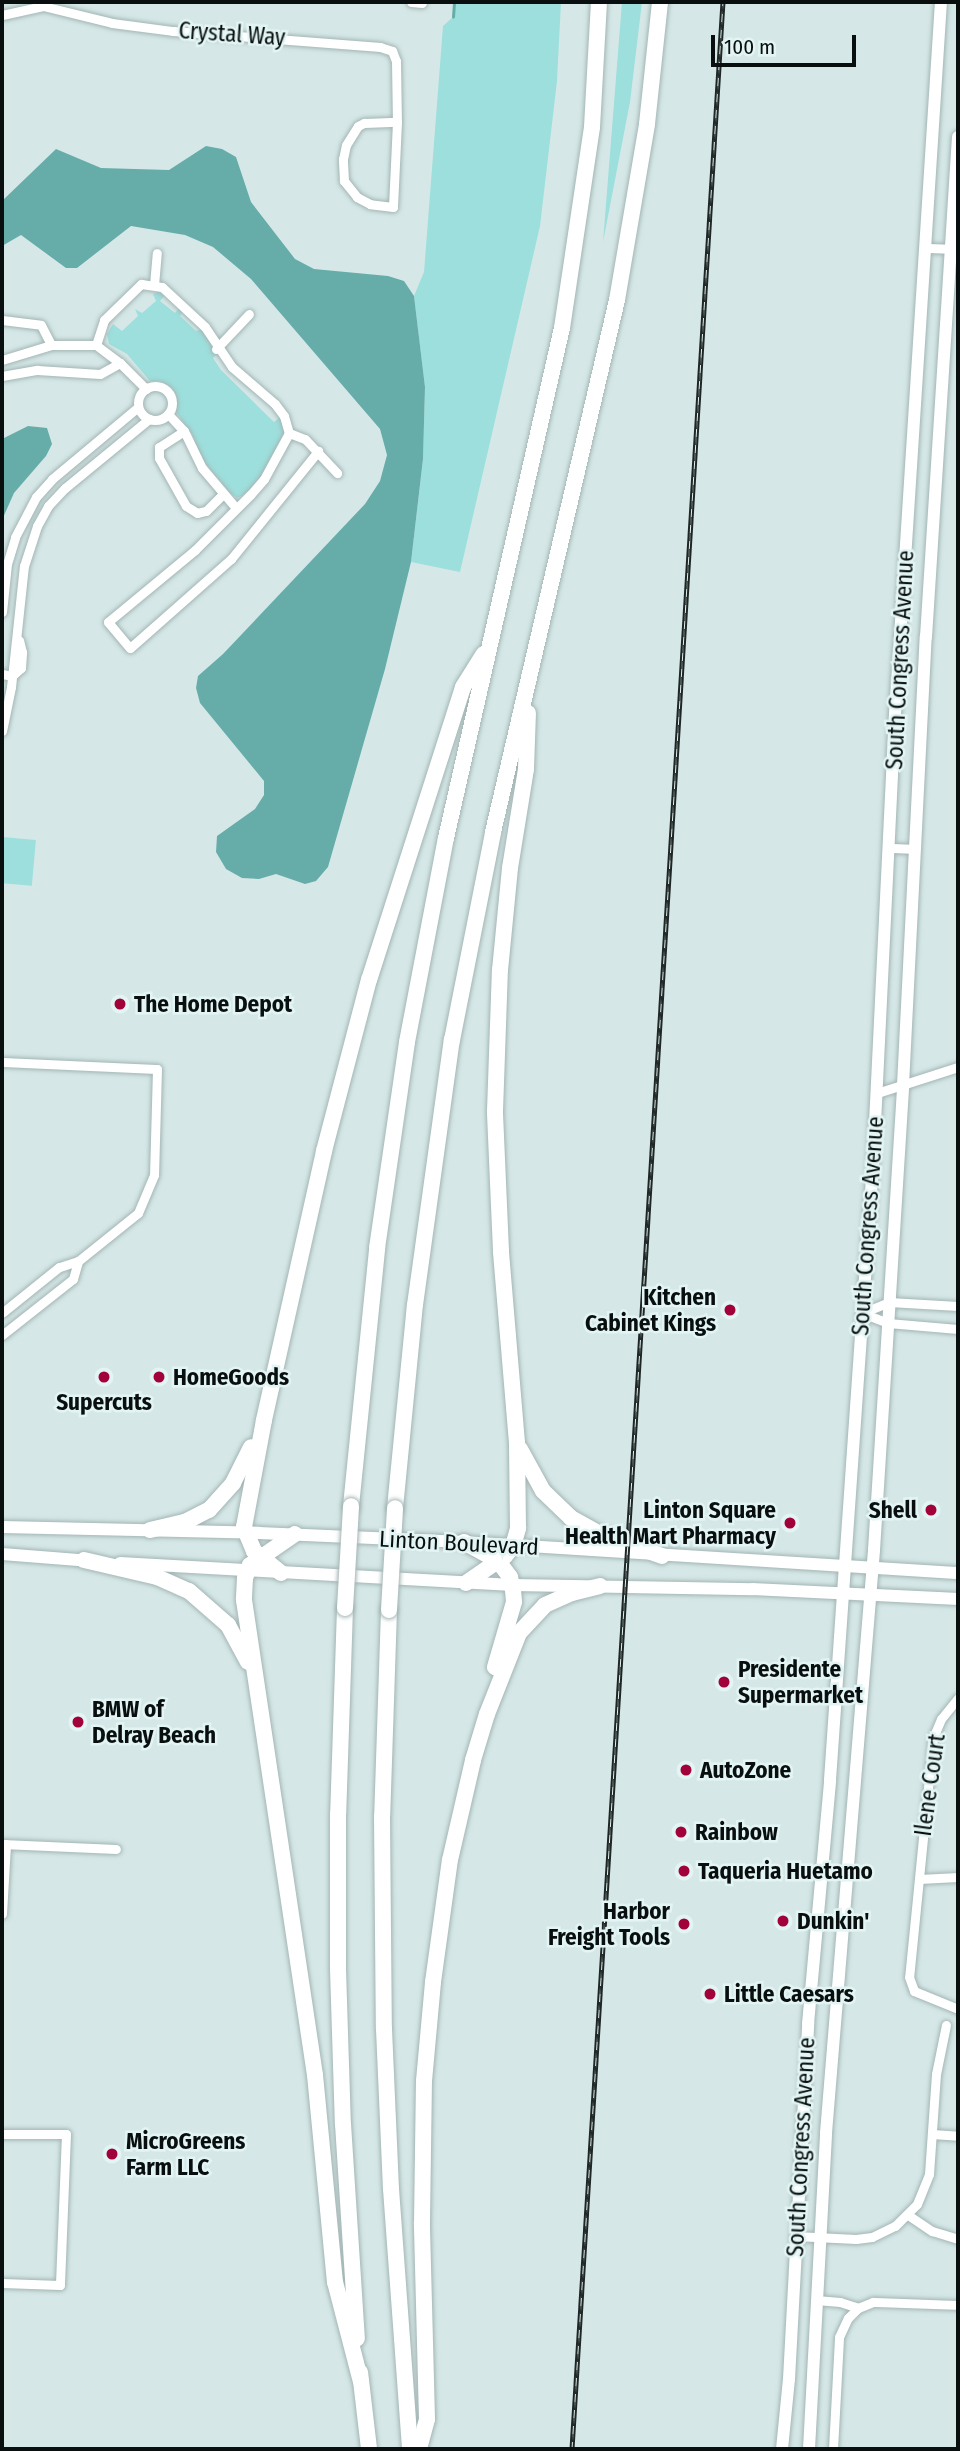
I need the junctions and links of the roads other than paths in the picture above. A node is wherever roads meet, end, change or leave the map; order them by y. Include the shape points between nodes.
1 (411, 2) edge
2 (422, 2) edge
3 (600, 2) edge
4 (660, 2) edge
5 (941, 2) edge
6 (2, 15) edge
7 (397, 122) junction
8 (958, 137) edge
9 (926, 248) junction
10 (951, 249) junction
11 (157, 253) dead end
12 (154, 285) junction
13 (249, 314) dead end
14 (2, 320) edge
15 (51, 345) junction
16 (96, 345) junction
17 (216, 349) junction
18 (2, 360) edge
19 (120, 363) junction
20 (2, 376) edge
21 (146, 389) junction
22 (138, 407) junction
23 (168, 414) junction
24 (149, 419) junction
25 (184, 431) junction
26 (289, 433) junction
27 (318, 451) junction
28 (337, 473) dead end
29 (222, 495) junction
30 (236, 508) junction
31 (2, 611) edge
32 (491, 643) junction
33 (2, 674) edge
34 (529, 675) junction
35 (12, 676) junction
36 (2, 731) edge
37 (890, 848) junction
38 (913, 849) junction
39 (2, 1062) edge
40 (958, 1067) edge
41 (903, 1085) junction
42 (877, 1093) junction
43 (78, 1261) junction
44 (890, 1302) junction
45 (958, 1306) edge
46 (2, 1313) edge
47 (862, 1313) junction
48 (888, 1323) junction
49 (958, 1329) edge
50 (2, 1335) edge
51 (264, 1420) junction
52 (517, 1443) junction
53 (2, 1527) edge
54 (150, 1530) junction
55 (245, 1532) junction
56 (295, 1534) junction
57 (464, 1542) junction
58 (513, 1546) junction
59 (2, 1554) edge
60 (662, 1556) junction
61 (259, 1557) junction
62 (84, 1560) junction
63 (498, 1561) junction
64 (844, 1566) junction
65 (873, 1567) junction
66 (247, 1571) junction
67 (281, 1573) junction
68 (958, 1573) edge
69 (466, 1583) junction
70 (512, 1585) junction
71 (600, 1586) junction
72 (843, 1593) junction
73 (871, 1595) junction
74 (958, 1599) edge
75 (256, 1681) junction
76 (958, 1698) edge
77 (487, 1714) junction
78 (4, 1844) edge
79 (116, 1849) dead end
80 (958, 1877) edge
81 (919, 1879) junction
82 (2, 1914) edge
83 (958, 2008) edge
84 (946, 2025) dead end
85 (2, 2134) edge
86 (932, 2134) junction
87 (958, 2136) edge
88 (908, 2215) junction
89 (795, 2236) junction
90 (819, 2238) junction
91 (958, 2239) edge
92 (2, 2283) edge
93 (816, 2300) junction
94 (958, 2305) edge
95 (858, 2308) junction
96 (361, 2382) junction
97 (785, 2448) edge
98 (369, 2449) edge
99 (410, 2449) edge
100 (419, 2449) edge
101 (809, 2449) edge
102 (833, 2449) edge

1 - 2 street
3 - 32 highway via 592,127 569,289 548,402
4 - 34 highway via 647,124 617,300
5 - 9 main road, South Congress Avenue
6 - 7 street, Crystal Way via 43,6 161,29 380,47 391,51 396,61
7 - 7 street, Crystal Way via 358,125 346,145 344,181 370,204 393,207
8 - 10 main road, South Congress Avenue
9 - 10 street
9 - 37 main road, South Congress Avenue
10 - 38 main road, South Congress Avenue
11 - 12 street
12 - 16 street via 141,285 104,320
12 - 17 street via 162,287 205,327
13 - 17 street
14 - 15 street via 41,325
15 - 16 street
15 - 18 street
16 - 19 street
17 - 26 street via 275,404
19 - 20 street via 100,374 29,370
19 - 21 street
21 - 22 street
21 - 23 street via 166,390 172,404
22 - 24 street
22 - 31 street via 36,497 15,537
23 - 24 street via 159,420
23 - 25 street
24 - 35 street via 48,506 24,566 17,633 22,659 21,668
25 - 29 street
25 - 29 street via 159,447 159,458 186,506 197,513 206,511
26 - 27 street
26 - 30 street via 264,479
27 - 28 street
27 - 30 street via 231,559 130,648 108,622 195,550
29 - 30 street
32 - 51 highway via 463,687 373,969 324,1151
32 - 96 highway, bridge via 446,838 403,1068 374,1274 351,1506 337,1852 346,2176
33 - 35 street
34 - 52 highway via 526,769 506,901 496,1040 497,1182
34 - 99 highway, bridge via 482,883 446,1080 416,1291 395,1508 382,1803 383,2002
35 - 36 street
37 - 38 street
37 - 42 main road, South Congress Avenue
38 - 41 main road, South Congress Avenue
39 - 43 street via 157,1069 154,1175 147,1194 125,1226
40 - 41 street
41 - 42 street
41 - 44 main road, South Congress Avenue
42 - 47 main road, South Congress Avenue
43 - 46 street via 59,1267
43 - 50 street via 73,1279
44 - 45 street
44 - 47 street
44 - 48 main road, South Congress Avenue
47 - 48 street
47 - 64 main road, South Congress Avenue
48 - 49 street
48 - 65 main road, South Congress Avenue
51 - 54 highway via 239,1474 216,1504 192,1519
51 - 55 highway via 243,1518
52 - 58 highway via 518,1528
52 - 60 highway via 535,1480 561,1511 598,1533
53 - 54 main road, Linton Boulevard
54 - 55 main road, Linton Boulevard
55 - 56 main road, Linton Boulevard
55 - 61 highway
56 - 57 main road, Linton Boulevard
56 - 61 highway
57 - 58 main road, Linton Boulevard
57 - 63 highway
58 - 60 main road, Linton Boulevard
58 - 63 highway
59 - 62 main road, Linton Boulevard
60 - 64 main road, Linton Boulevard
61 - 66 highway
61 - 67 highway
62 - 66 main road, Linton Boulevard
62 - 75 highway via 163,1578 197,1597 228,1625
63 - 69 highway
63 - 70 highway
64 - 65 main road, Linton Boulevard
64 - 72 main road, South Congress Avenue
65 - 68 main road, Linton Boulevard
65 - 73 main road, South Congress Avenue
66 - 67 main road, Linton Boulevard
66 - 75 highway via 244,1600
67 - 69 main road, Linton Boulevard
69 - 70 main road, Linton Boulevard
70 - 71 main road, Linton Boulevard
70 - 77 highway via 513,1602
71 - 72 main road, Linton Boulevard
71 - 77 highway via 558,1598 529,1619 514,1642
72 - 73 main road, Linton Boulevard
72 - 89 main road, South Congress Avenue
73 - 74 main road, Linton Boulevard
73 - 90 main road, South Congress Avenue
75 - 96 highway via 315,2075 335,2282
76 - 81 street, Ilene Court via 933,1738
77 - 100 highway via 450,1860 430,2013 422,2155 426,2419
78 - 79 street
78 - 82 street
80 - 81 street
81 - 83 street, Ilene Court via 910,1984 914,1991
84 - 86 street via 936,2074
85 - 92 street via 66,2134 60,2285
86 - 87 street
86 - 88 street via 927,2182
88 - 90 street via 888,2231 872,2236
88 - 91 street via 932,2231
89 - 90 street
89 - 97 main road, South Congress Avenue
90 - 93 main road, South Congress Avenue
93 - 95 street
93 - 101 main road, South Congress Avenue
94 - 95 street via 885,2301
95 - 102 street via 839,2336
96 - 98 highway

